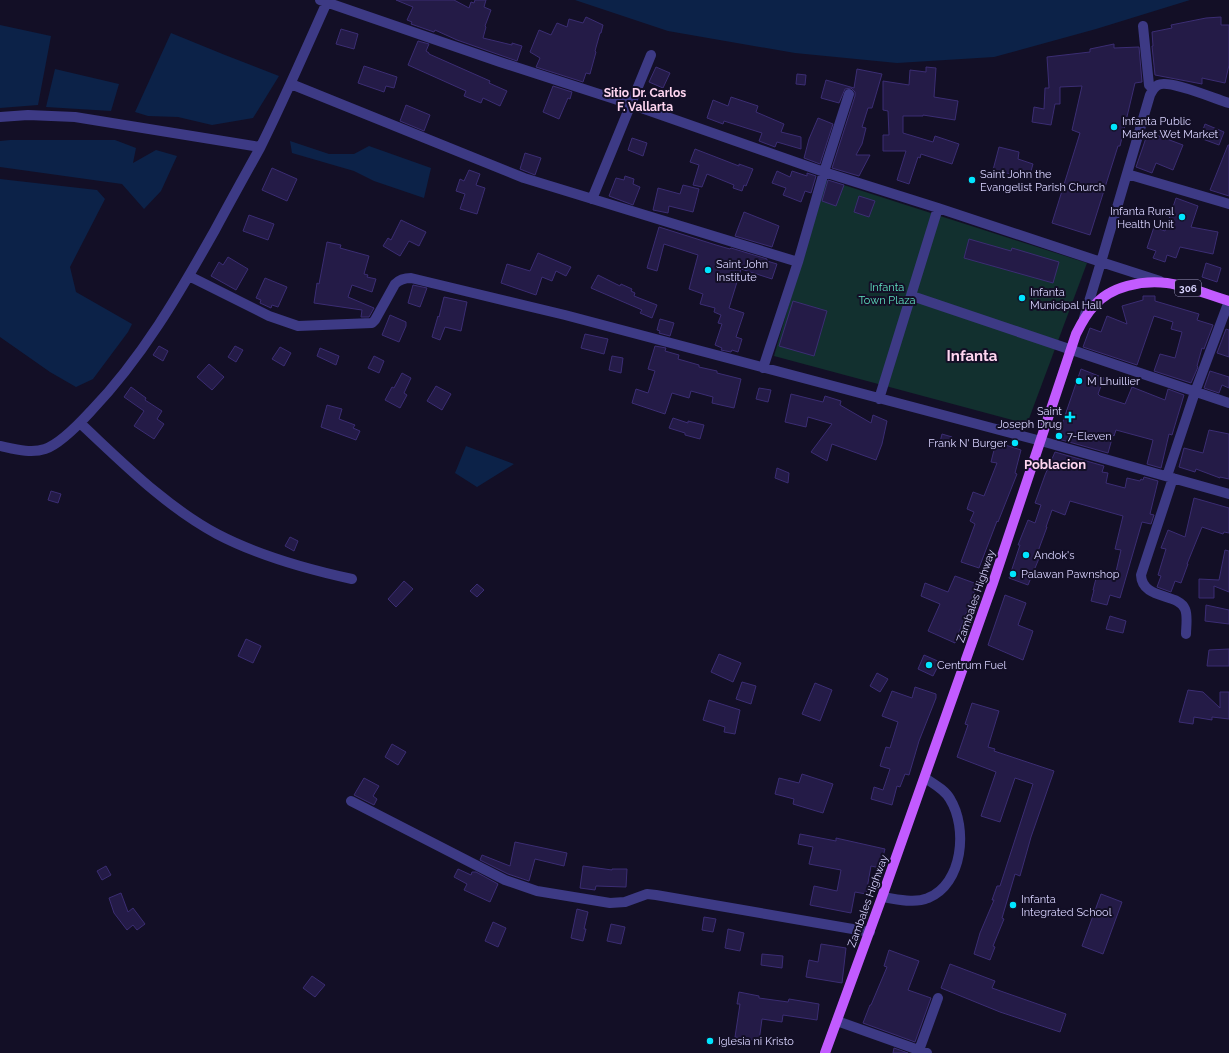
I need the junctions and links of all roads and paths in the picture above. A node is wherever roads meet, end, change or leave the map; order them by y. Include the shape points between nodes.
1 (323, 1) edge
2 (1143, 26) dead end
3 (651, 55) dead end
4 (291, 84) junction
5 (1153, 89) junction
6 (849, 94) dead end
7 (1229, 103) edge
8 (630, 104) junction
9 (0, 117) edge
10 (260, 148) junction
11 (824, 172) junction
12 (1127, 174) junction
13 (592, 199) junction
14 (1229, 204) edge
15 (938, 208) junction
16 (798, 262) junction
17 (1101, 262) junction
18 (190, 276) junction
19 (1166, 283) junction
20 (912, 296) junction
21 (1229, 301) edge
22 (1084, 319) junction
23 (1071, 350) junction
24 (763, 368) junction
25 (1195, 392) junction
26 (879, 398) junction
27 (1229, 403) edge
28 (80, 423) junction
29 (1041, 441) junction
30 (0, 446) edge
31 (1170, 477) junction
32 (1229, 494) edge
33 (352, 579) dead end
34 (1186, 634) dead end
35 (925, 778) junction
36 (351, 801) dead end
37 (882, 897) junction
38 (870, 932) junction
39 (938, 998) dead end
40 (837, 1021) junction
41 (922, 1052) edge
42 (825, 1053) edge

1 - 4 street
1 - 8 street
2 - 5 street via 1149,85
3 - 8 street
4 - 10 street
4 - 13 street via 505,171
5 - 7 street via 1166,83
5 - 12 street
6 - 11 street
8 - 11 street
8 - 13 street
9 - 10 street via 75,117
10 - 18 street
11 - 15 street
11 - 16 street
12 - 14 street
12 - 17 street
13 - 16 street
15 - 17 street
15 - 20 street
16 - 24 street
17 - 19 street
17 - 22 street
18 - 24 street via 269,316 298,326 372,323 395,284 399,280 412,278 565,315
18 - 28 street via 130,367
19 - 21 main road, Zambales Highway / 306
19 - 22 main road, Zambales Highway / 306 via 1146,283 1117,290 1094,304
20 - 23 street
20 - 26 street
21 - 25 street
22 - 23 main road, Zambales Highway / 306
23 - 25 street
23 - 29 main road, Zambales Highway / 306
24 - 26 street
25 - 27 street
25 - 31 street
26 - 29 street
28 - 30 street via 44,450
28 - 33 street via 146,484 192,519 217,534 285,562
29 - 31 street
29 - 35 main road, Zambales Highway / 306
31 - 32 street
31 - 34 street via 1141,581 1150,591 1185,607
35 - 37 main road, Zambales Highway / 306
35 - 37 street via 949,797 956,809 961,836 957,862 938,893 927,899 906,901
36 - 38 street via 505,880 537,891 610,903 625,902 647,894 656,895
37 - 38 main road, Zambales Highway / 306
38 - 40 main road, Zambales Highway / 306
39 - 41 street
40 - 41 street
40 - 42 main road, Zambales Highway / 306

